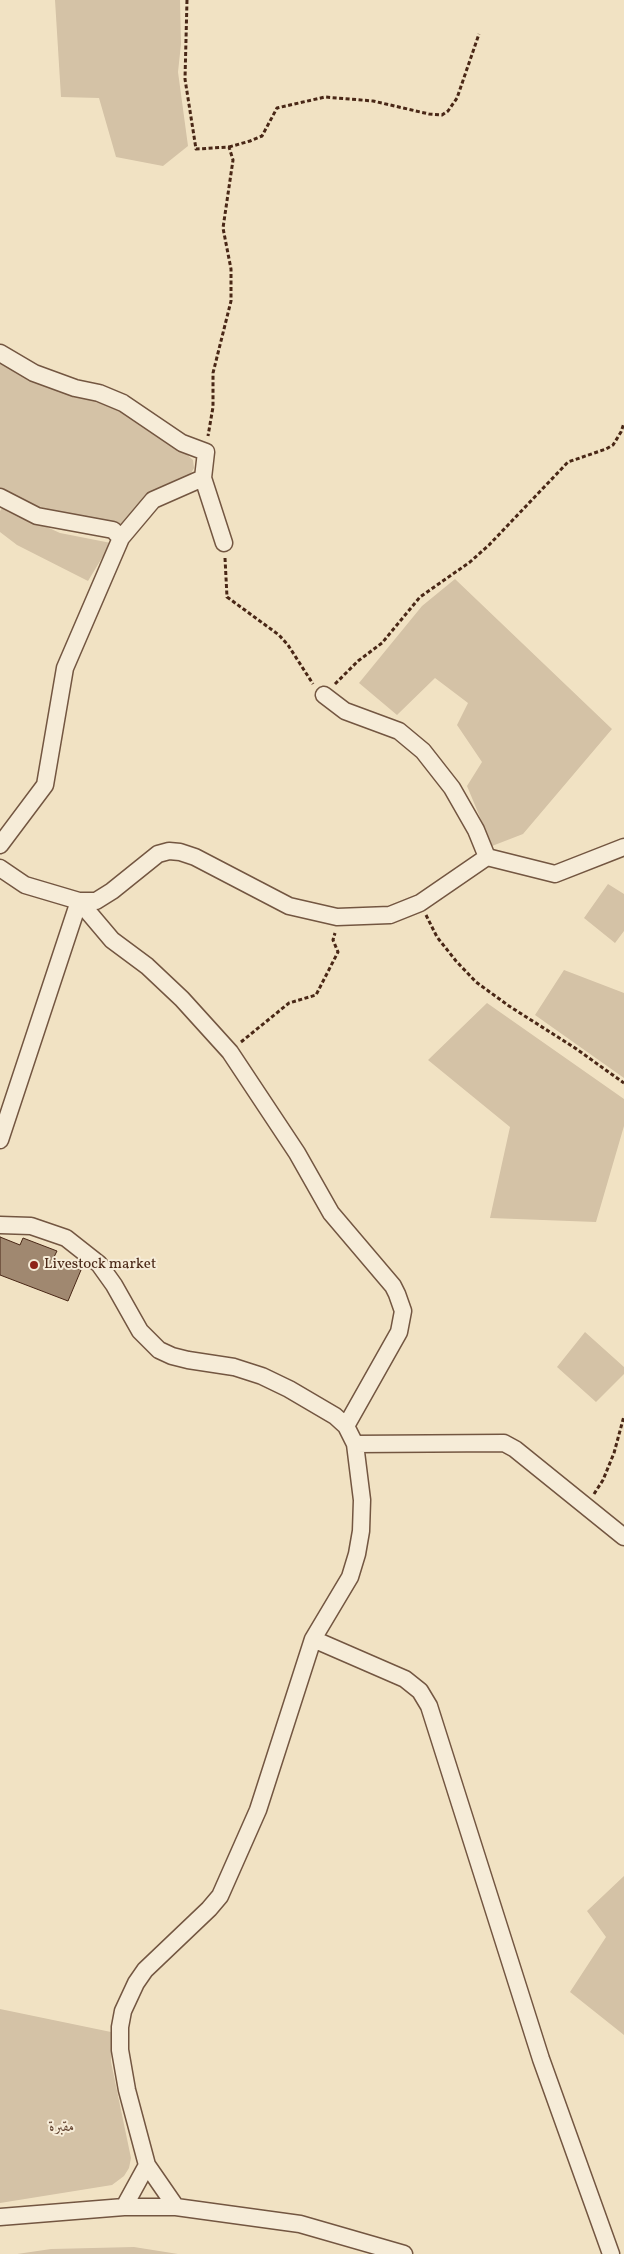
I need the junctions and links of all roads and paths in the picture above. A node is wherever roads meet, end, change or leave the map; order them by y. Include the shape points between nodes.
1 (187, 0) edge
2 (479, 34) dead end
3 (228, 147) junction
4 (0, 353) edge
5 (624, 423) edge
6 (623, 428) edge
7 (206, 452) junction
8 (204, 478) junction
9 (0, 497) edge
10 (122, 538) junction
11 (224, 542) joint
12 (324, 695) junction
13 (0, 845) edge
14 (624, 846) edge
15 (487, 857) junction
16 (0, 868) edge
17 (79, 901) junction
18 (420, 903) junction
19 (337, 917) junction
20 (230, 1052) junction
21 (624, 1083) edge
22 (0, 1140) edge
23 (0, 1224) edge
24 (624, 1416) edge
25 (346, 1426) junction
26 (355, 1444) junction
27 (586, 1507) junction
28 (624, 1537) edge
29 (313, 1639) junction
30 (147, 2165) junction
31 (124, 2207) junction
32 (176, 2207) junction
33 (0, 2217) edge
34 (404, 2254) edge
35 (611, 2254) edge

1 - 3 path via 186,79 196,149
2 - 3 path via 456,98 442,115 373,101 325,97 277,108 262,136
3 - 7 path via 233,164 223,228 231,269 232,301 213,373 213,407
4 - 7 street via 34,373 123,403 182,443
5 - 6 path
6 - 12 path via 606,449 568,462 489,545 420,597 382,643 358,661
7 - 8 street
8 - 10 street via 153,500
8 - 11 street
9 - 10 street via 37,516 113,530
10 - 13 street via 65,668 45,785
11 - 12 path via 227,597 278,635
12 - 15 street via 345,711 399,731 423,751 452,788
14 - 15 street via 555,874
15 - 18 street
16 - 17 street via 25,885
17 - 19 street via 96,901 158,854 174,852 195,858 288,906
17 - 20 street via 112,940 182,998
17 - 22 street
18 - 19 street via 390,915
18 - 21 path via 437,937 476,982
19 - 20 path via 333,940 338,952 316,995 289,1003
20 - 25 street via 297,1153 331,1213 393,1286 403,1311 399,1332
23 - 25 street via 47,1230 66,1238 83,1251 99,1264 140,1331 159,1350 172,1356 234,1367 262,1376 323,1408
24 - 27 path via 603,1480
25 - 26 street
26 - 27 street via 504,1443
26 - 29 street via 362,1500 357,1554 350,1577
27 - 28 street
29 - 30 street via 258,1810 225,1886 209,1909 145,1970 123,2011 120,2050
29 - 35 street via 405,1679 420,1691 429,1706 542,2059
30 - 31 street
30 - 32 street
31 - 32 street
31 - 33 street
32 - 34 street via 300,2224

